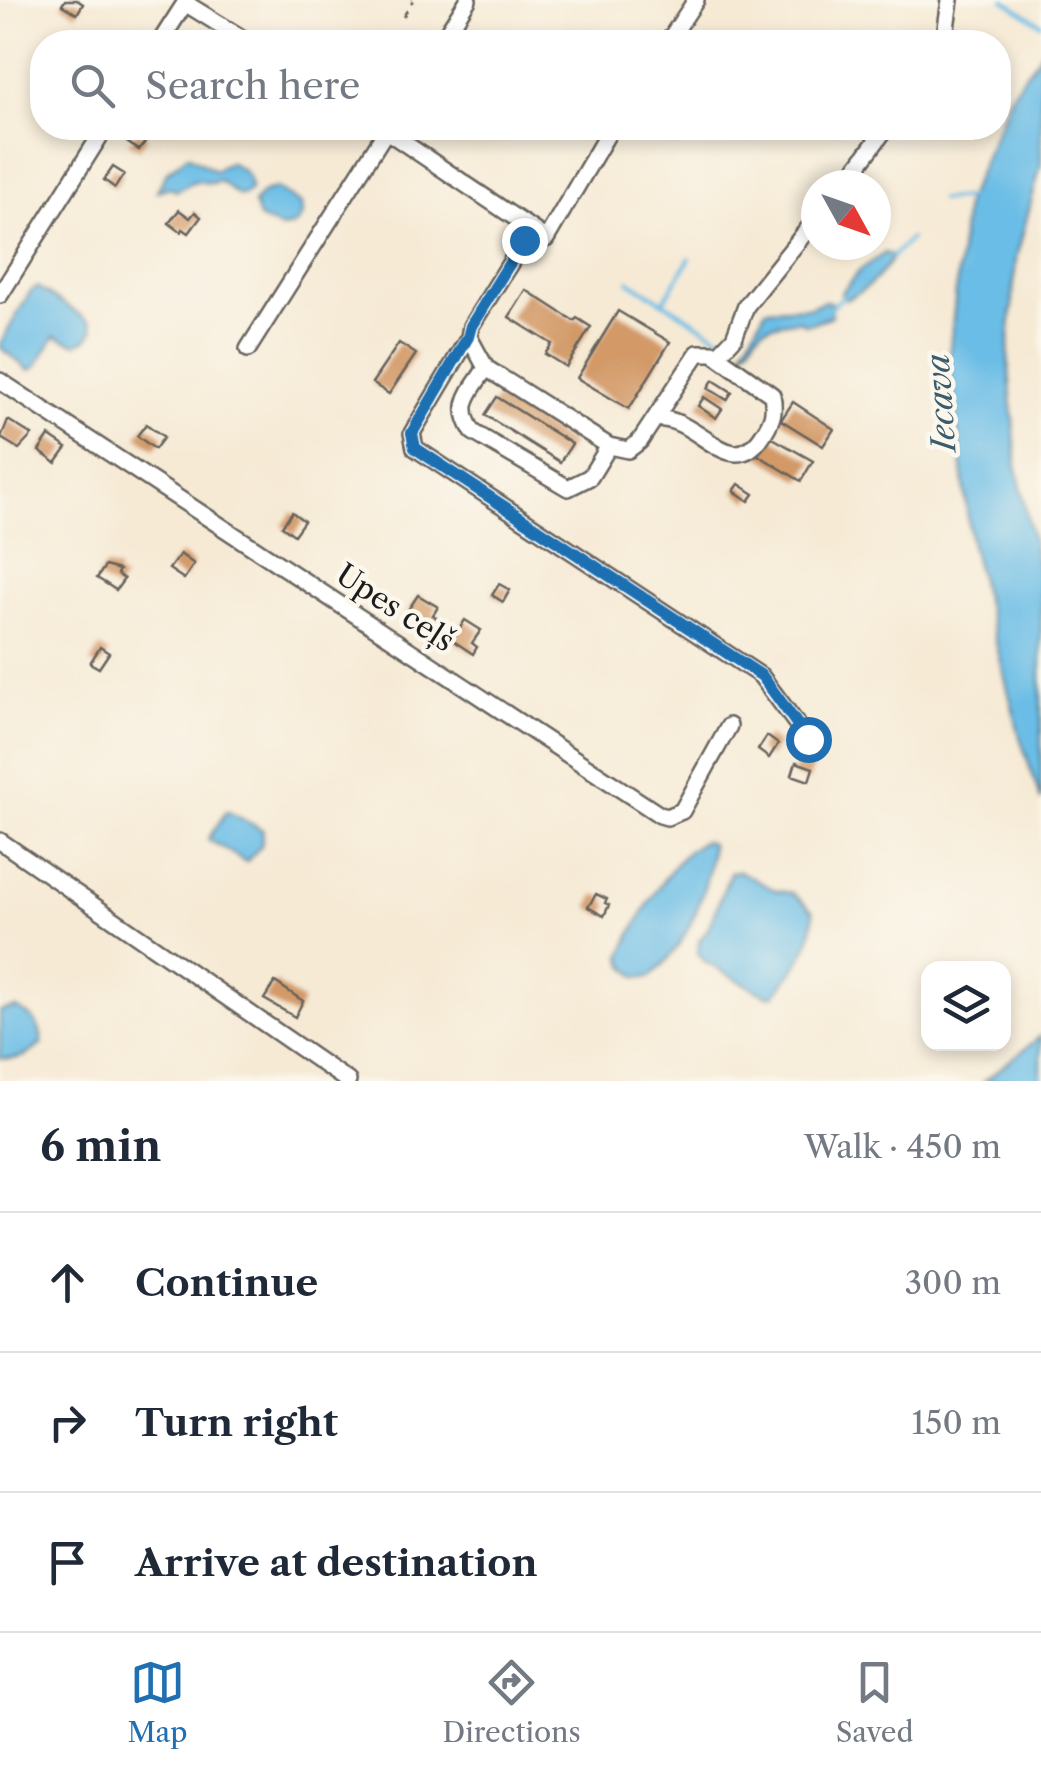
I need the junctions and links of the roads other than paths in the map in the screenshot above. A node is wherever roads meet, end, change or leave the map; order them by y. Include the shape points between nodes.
1 (468, 0) edge
2 (696, 0) edge
3 (950, 0) edge
4 (186, 1) edge
5 (168, 30) edge
6 (230, 30) edge
7 (449, 30) edge
8 (676, 30) edge
9 (946, 30) edge
10 (98, 140) edge
11 (378, 140) edge
12 (402, 140) edge
13 (604, 140) edge
14 (877, 140) edge
15 (855, 170) edge
16 (520, 221) junction
17 (801, 238) edge
18 (0, 295) edge
19 (468, 337) junction
20 (248, 348) dead end
21 (716, 356) junction
22 (486, 368) junction
23 (0, 381) edge
24 (655, 419) junction
25 (609, 446) junction
26 (729, 726) dead end
27 (808, 739) dead end
28 (0, 841) edge
29 (348, 1081) edge

1 - 7 street
2 - 8 street
3 - 9 street
4 - 5 street
4 - 6 street
10 - 18 street
11 - 20 street
12 - 16 street
13 - 16 street via 546,239
14 - 15 street
16 - 19 street via 524,240
17 - 21 street
19 - 22 street
19 - 27 street via 412,433 415,448 762,676
21 - 24 street via 698,353
21 - 24 street via 772,395 774,410 756,446 733,454 677,420
22 - 25 street
22 - 25 street via 463,404 473,432 568,488 590,477
23 - 26 street, Upes ceļš via 660,814 682,811
24 - 25 street via 628,450
28 - 29 street

